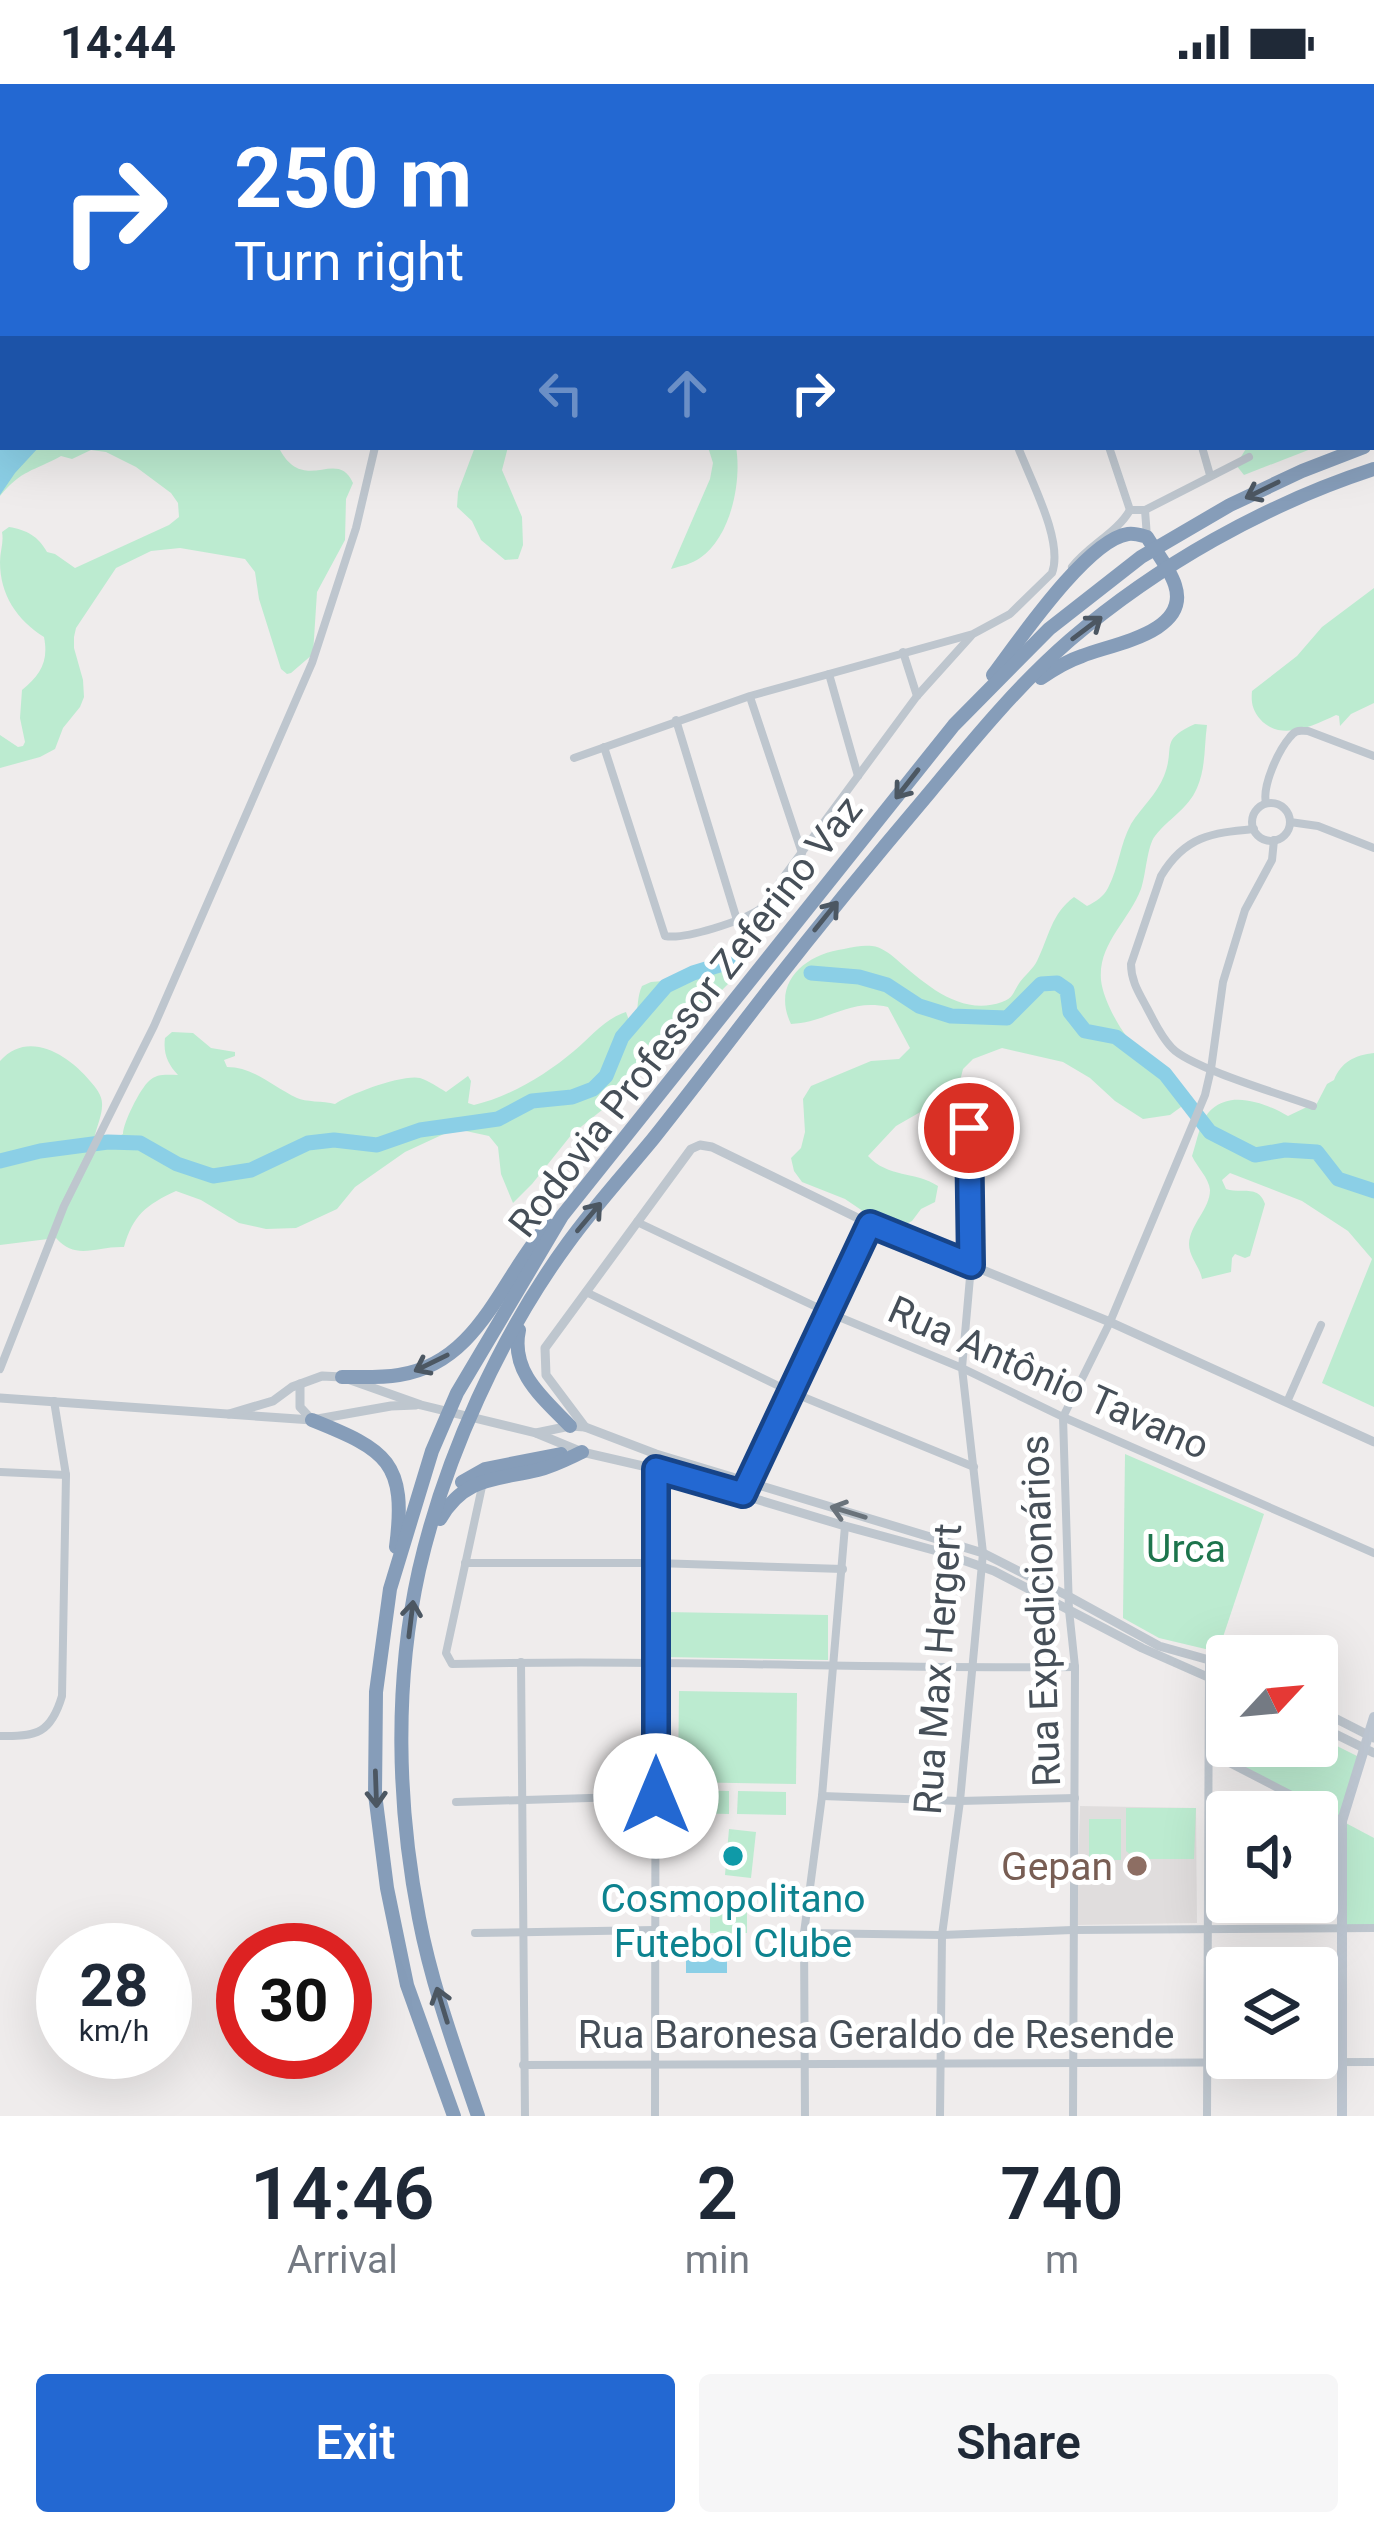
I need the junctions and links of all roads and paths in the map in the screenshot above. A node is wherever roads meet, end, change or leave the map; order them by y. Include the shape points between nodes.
1 (374, 450) edge
2 (1019, 450) edge
3 (1110, 450) edge
4 (1203, 450) edge
5 (1357, 450) edge
6 (1249, 457) dead end
7 (1374, 469) edge
8 (1210, 475) junction
9 (1130, 510) junction
10 (1145, 510) junction
11 (1147, 537) junction
12 (1051, 598) junction
13 (973, 634) junction
14 (903, 652) junction
15 (829, 674) junction
16 (917, 696) junction
17 (750, 697) junction
18 (1007, 701) junction
19 (676, 721) junction
20 (954, 725) junction
21 (604, 747) junction
22 (1373, 754) edge
23 (574, 758) dead end
24 (858, 777) junction
25 (1266, 803) junction
26 (1290, 822) junction
27 (1254, 829) junction
28 (1274, 840) junction
29 (1374, 848) edge
30 (802, 855) junction
31 (736, 920) junction
32 (1211, 1069) junction
33 (968, 1082) dead end
34 (1313, 1106) dead end
35 (562, 1216) junction
36 (637, 1222) junction
37 (870, 1224) junction
38 (971, 1265) junction
39 (586, 1292) junction
40 (827, 1312) junction
41 (524, 1313) junction
42 (1110, 1322) junction
43 (1321, 1325) dead end
44 (962, 1368) junction
45 (0, 1370) edge
46 (342, 1377) junction
47 (299, 1384) junction
48 (791, 1392) junction
49 (0, 1398) edge
50 (54, 1401) junction
51 (1287, 1402) junction
52 (421, 1405) junction
53 (230, 1414) junction
54 (1063, 1418) junction
55 (312, 1420) junction
56 (582, 1428) junction
57 (536, 1433) junction
58 (1374, 1442) edge
59 (581, 1451) junction
60 (656, 1454) junction
61 (974, 1467) junction
62 (656, 1469) junction
63 (0, 1472) edge
64 (66, 1475) junction
65 (484, 1481) junction
66 (747, 1482) junction
67 (743, 1494) junction
68 (440, 1500) junction
69 (845, 1526) junction
70 (426, 1544) junction
71 (983, 1553) junction
72 (1374, 1553) edge
73 (465, 1563) junction
74 (656, 1563) junction
75 (982, 1568) junction
76 (842, 1569) junction
77 (390, 1588) junction
78 (1069, 1596) junction
79 (1069, 1610) junction
80 (1206, 1659) edge
81 (656, 1661) junction
82 (520, 1662) junction
83 (836, 1664) junction
84 (1075, 1667) junction
85 (972, 1668) junction
86 (1206, 1676) edge
87 (1374, 1718) edge
88 (1338, 1722) edge
89 (1338, 1732) edge
90 (0, 1736) edge
91 (1370, 1743) edge
92 (1209, 1767) edge
93 (1236, 1767) edge
94 (656, 1796) junction
95 (822, 1796) junction
96 (1076, 1798) junction
97 (521, 1800) junction
98 (959, 1801) junction
99 (456, 1802) dead end
100 (1342, 1821) junction
101 (1341, 1928) junction
102 (1374, 1928) edge
103 (1207, 1929) junction
104 (655, 1930) junction
105 (1072, 1930) junction
106 (522, 1932) junction
107 (476, 1933) dead end
108 (804, 1933) junction
109 (942, 1935) junction
110 (1207, 1947) edge
111 (940, 2062) junction
112 (1206, 2062) edge
113 (1338, 2062) edge
114 (1342, 2062) junction
115 (1374, 2062) edge
116 (654, 2063) junction
117 (803, 2063) junction
118 (1073, 2063) junction
119 (523, 2065) junction
120 (1207, 2079) edge
121 (454, 2116) edge
122 (478, 2116) edge
123 (525, 2116) edge
124 (655, 2116) edge
125 (805, 2116) edge
126 (940, 2116) edge
127 (1073, 2116) edge
128 (1207, 2116) edge
129 (1342, 2116) edge

1 - 45 street via 304,684 164,1006 64,1206
2 - 13 street via 1056,564 1010,614
3 - 9 street
4 - 8 street
5 -> 20 highway, Rodovia Professor Zeferino Vaz via 1248,496 1141,557 1049,629
6 - 8 street
18 -> 7 highway, Rodovia Professor Zeferino Vaz via 1070,640 1176,562
8 - 10 street
9 - 10 street
9 - 12 street via 1086,549
10 - 11 street
11 - 12 highway via 1122,535
11 - 18 highway via 1175,583 1169,618 1054,669
12 - 20 highway
13 - 14 street
13 - 16 street
14 - 15 street
14 - 16 street
15 - 17 street
15 - 24 street
16 - 24 street
17 - 19 street
17 - 30 street
41 -> 18 highway, Rodovia Professor Zeferino Vaz via 568,1243 825,916
19 - 21 street
19 - 31 street
20 -> 35 highway, Rodovia Professor Zeferino Vaz
21 - 23 street
21 - 31 street via 665,936
22 - 25 street via 1297,731 1265,786
24 - 30 street
25 - 26 street via 1282,807
25 - 27 street via 1254,813
26 - 28 street
26 - 29 street
27 - 28 street
27 - 32 street via 1204,836 1168,864 1131,964 1133,984 1172,1048
28 - 32 street, Rua Expedicionários via 1223,982
30 - 31 street via 760,909
32 - 34 street
32 - 42 street, Rua Expedicionários
33 - 38 street, Rua Max Hergert
35 -> 46 highway via 545,1227 478,1328 443,1359 401,1375
35 - 77 highway, Rodovia Professor Zeferino Vaz via 457,1393
36 - 37 street via 700,1145
36 - 39 street
36 - 40 street, Rua Antônio Tavano
37 - 38 street
37 - 40 street
38 - 42 street
38 - 44 street, Rua Max Hergert
39 - 48 street
39 - 56 street via 544,1348 546,1375
40 - 44 street, Rua Antônio Tavano
40 - 48 street
41 - 56 highway via 520,1369
41 - 68 highway, Rodovia Professor Zeferino Vaz via 481,1393
42 - 51 street
42 - 54 street, Rua Expedicionários
43 - 51 street
44 - 54 street, Rua Antônio Tavano
44 - 61 street, Rua Max Hergert
46 - 47 street
46 - 52 street
47 - 53 street
47 - 55 street via 300,1407
48 - 61 street
48 - 66 street
49 - 50 street
50 - 53 street
50 - 64 street
51 - 58 street
52 - 55 street
52 - 57 street
53 - 55 street
54 - 72 street, Rua Antônio Tavano
54 - 78 street, Rua Expedicionários
55 - 77 highway via 389,1463 400,1506
56 - 57 street
56 - 59 street via 593,1447
56 - 60 street
57 - 59 street
59 - 62 street
59 - 65 highway
59 - 68 highway via 485,1469
60 - 62 street
60 - 66 street
61 - 71 street, Rua Max Hergert
62 - 67 street
62 - 74 street
63 - 64 street
64 - 90 street via 62,1696 44,1729
65 - 70 highway via 453,1499
65 - 73 street
66 - 67 street
71 -> 66 street
67 - 69 street
68 - 70 highway, Rodovia Professor Zeferino Vaz
69 - 75 street
69 - 76 street
122 -> 70 highway, Rodovia Professor Zeferino Vaz via 419,1922 406,1832 404,1684
71 - 75 street, Rua Max Hergert
71 - 78 street
73 - 74 street
73 - 82 street via 446,1653 452,1664
74 - 76 street
74 - 81 street
75 - 79 street
75 - 85 street, Rua Max Hergert
76 - 83 street
77 -> 121 highway, Rodovia Professor Zeferino Vaz via 376,1692 375,1794 407,1985
78 - 79 street, Rua Expedicionários
78 - 80 street via 1159,1646
79 - 84 street, Rua Expedicionários
79 - 86 street
81 - 82 street
81 - 83 street
81 - 94 street
82 - 97 street
83 - 85 street
83 - 95 street
84 - 85 street
84 - 96 street, Rua Expedicionários
85 - 98 street, Rua Max Hergert
87 - 91 main road
88 - 91 street
89 - 91 street
91 - 100 main road
92 - 103 street
93 - 100 street
94 - 97 street
94 - 104 street
95 - 98 street
95 - 108 street
96 - 98 street
96 - 105 street, Rua Expedicionários
97 - 99 street
97 - 106 street
98 - 109 street, Rua Max Hergert
100 - 101 main road
101 - 102 street
101 - 103 street
101 - 114 main road
103 - 105 street
103 - 110 street
104 - 106 street
104 - 116 street
105 - 109 street
105 - 118 street, Rua Expedicionários
106 - 107 street
106 - 119 street
108 - 109 street
108 - 117 street
109 - 111 street, Rua Max Hergert
111 - 117 street, Rua Baronesa Geraldo de Resende
111 - 118 street, Rua Baronesa Geraldo de Resende
111 - 126 street, Rua Max Hergert
112 - 118 street, Rua Baronesa Geraldo de Resende
113 - 114 street, Rua Baronesa Geraldo de Resende
114 - 115 street, Rua Baronesa Geraldo de Resende
114 - 129 main road
116 - 117 street, Rua Baronesa Geraldo de Resende
116 - 119 street, Rua Baronesa Geraldo de Resende
116 - 124 street
117 - 125 street
118 - 127 street, Rua Expedicionários
119 - 123 street
120 - 128 street

